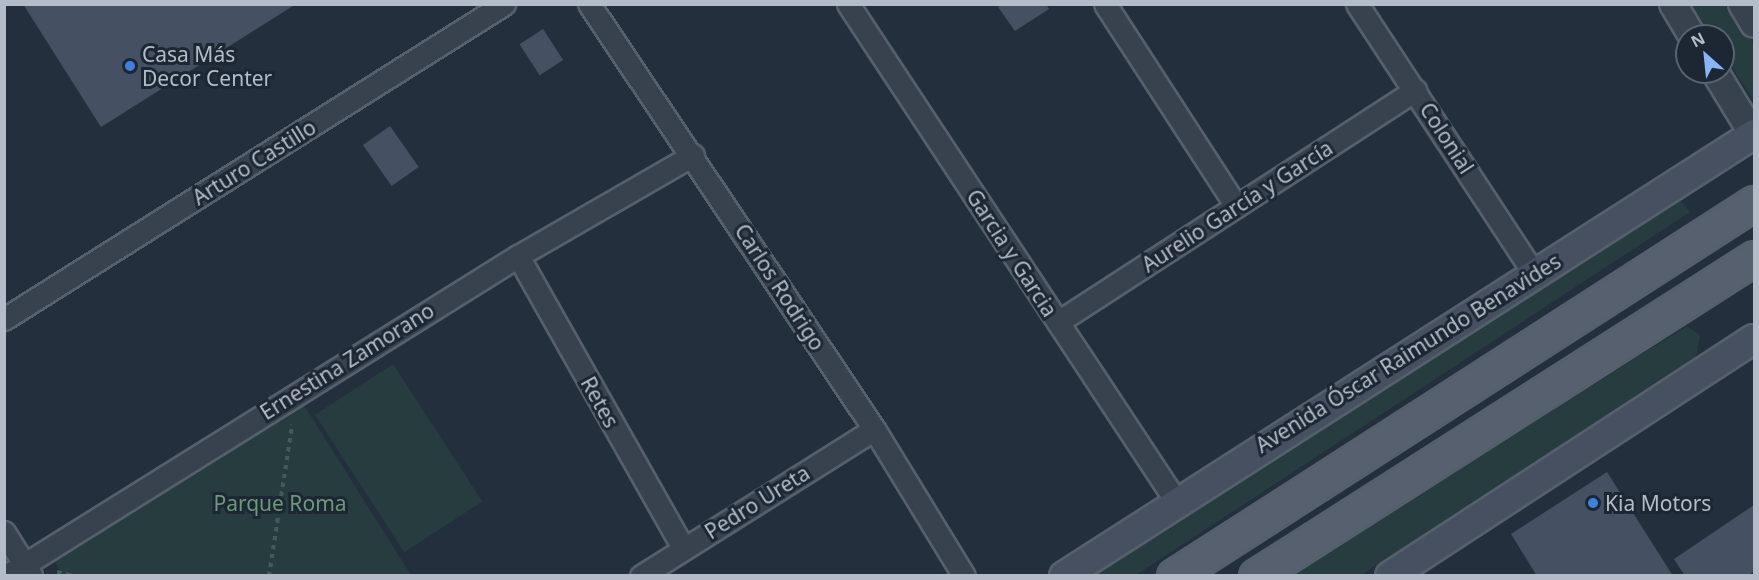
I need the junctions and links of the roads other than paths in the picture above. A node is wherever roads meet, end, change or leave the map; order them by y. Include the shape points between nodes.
1 (504, 4) edge
2 (589, 4) edge
3 (848, 4) edge
4 (1105, 4) edge
5 (1357, 4) edge
6 (1673, 4) edge
7 (1743, 4) edge
8 (1685, 24) edge
9 (1755, 24) edge
10 (1722, 84) edge
11 (1415, 90) junction
12 (1754, 135) edge
13 (693, 155) junction
14 (1755, 203) edge
15 (1236, 206) junction
16 (518, 256) junction
17 (1755, 258) edge
18 (1534, 273) junction
19 (4, 319) edge
20 (1058, 322) junction
21 (1755, 339) edge
22 (874, 429) junction
23 (1176, 501) junction
24 (4, 532) edge
25 (683, 548) junction
26 (28, 570) edge
27 (6, 576) edge
28 (641, 576) edge
29 (964, 576) edge
30 (1064, 576) edge
31 (1174, 576) edge
32 (1256, 576) edge
33 (1390, 576) edge

1 - 19 street, Arturo Castillo
2 - 13 street, Carlos Rodrigo
3 - 20 street, Garcia y Garcia
4 - 15 street
5 - 11 street, Colonial
6 - 8 street
7 - 9 street
10 - 12 street
11 - 15 street, Aurelio García y García
11 - 18 street, Colonial
12 - 18 main road, Avenida Óscar Raimundo Benavides
13 - 16 street, Ernestina Zamorano
13 - 22 street, Carlos Rodrigo
14 - 31 main road
15 - 20 street, Aurelio García y García
16 - 25 street, Retes
16 - 26 street, Ernestina Zamorano via 297,392
17 - 32 main road
18 - 23 main road, Avenida Óscar Raimundo Benavides
20 - 23 street, Garcia y Garcia
21 - 33 main road
22 - 25 street, Pedro Ureta
22 - 29 street, Carlos Rodrigo
23 - 30 main road, Avenida Óscar Raimundo Benavides
24 - 26 street
25 - 28 street, Pedro Ureta
26 - 27 street, Ernestina Zamorano

